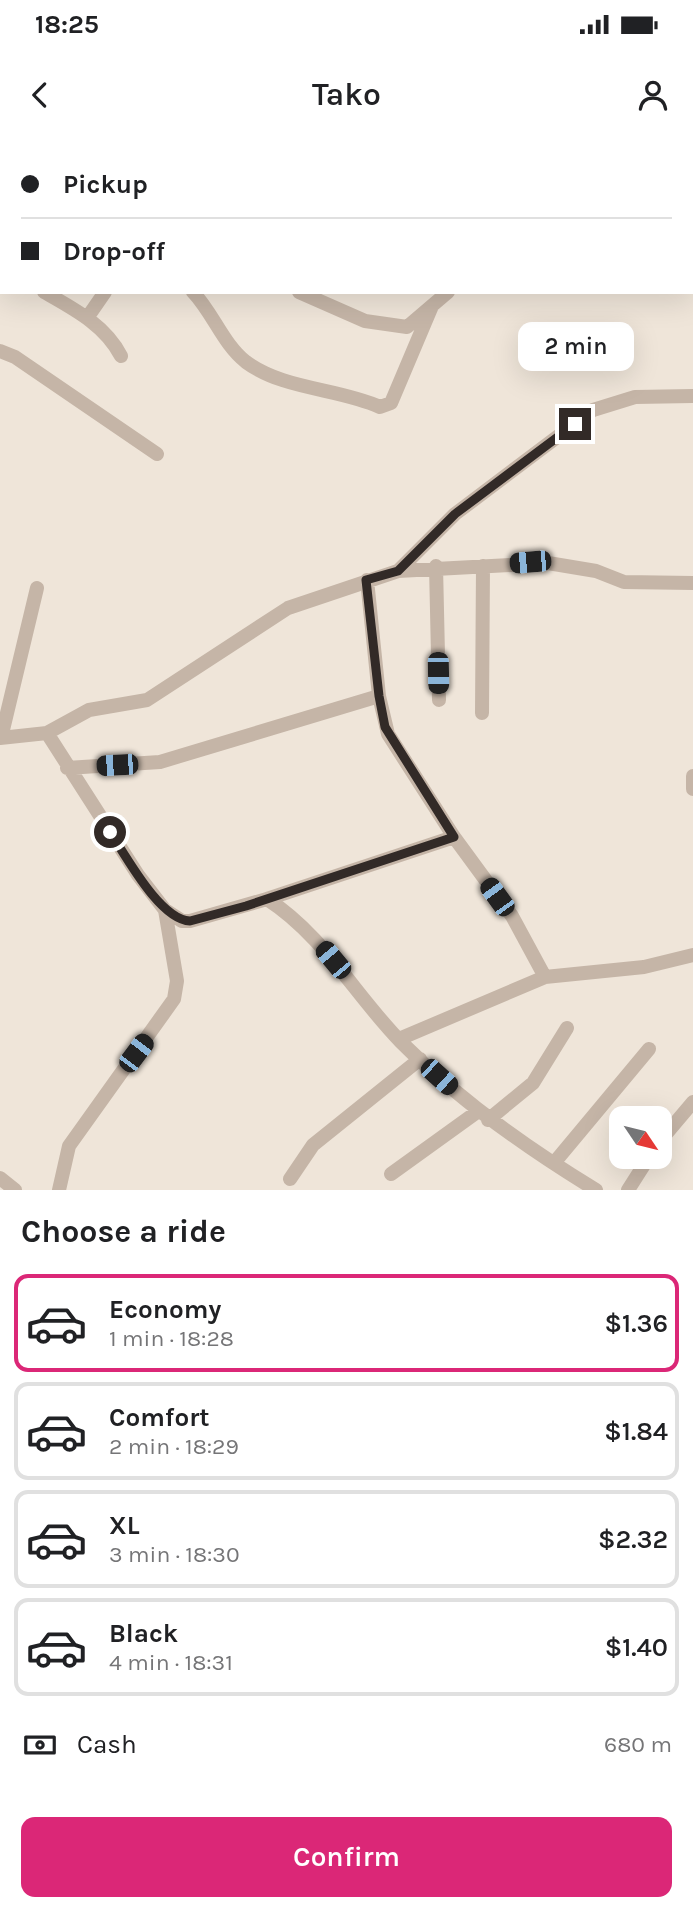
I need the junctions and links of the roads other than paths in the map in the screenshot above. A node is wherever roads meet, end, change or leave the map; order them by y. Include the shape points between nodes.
1 (47, 294) edge
2 (104, 294) edge
3 (194, 294) edge
4 (304, 294) edge
5 (446, 294) edge
6 (432, 306) junction
7 (87, 318) junction
8 (0, 351) edge
9 (121, 356) dead end
10 (693, 396) edge
11 (157, 454) dead end
12 (436, 566) junction
13 (483, 566) junction
14 (398, 571) junction
15 (366, 580) junction
16 (693, 583) edge
17 (37, 588) dead end
18 (379, 696) junction
19 (439, 700) dead end
20 (482, 713) dead end
21 (47, 733) junction
22 (0, 738) edge
23 (67, 768) junction
24 (693, 776) edge
25 (693, 789) edge
26 (454, 837) junction
27 (267, 899) junction
28 (165, 910) junction
29 (693, 956) edge
30 (545, 976) junction
31 (567, 1028) dead end
32 (399, 1039) junction
33 (649, 1049) dead end
34 (420, 1059) junction
35 (693, 1102) edge
36 (483, 1116) junction
37 (672, 1127) edge
38 (554, 1163) junction
39 (641, 1169) edge
40 (391, 1174) dead end
41 (572, 1175) junction
42 (0, 1178) edge
43 (290, 1179) dead end
44 (15, 1190) edge
45 (59, 1190) edge
46 (564, 1190) edge
47 (596, 1190) edge
48 (628, 1190) edge

1 - 7 street
2 - 7 street
3 - 6 street via 246,362 279,378 380,407 391,403
4 - 6 street via 365,321 400,327 412,326
5 - 6 street
7 - 9 street via 113,341
8 - 11 street
10 - 14 street via 635,397 593,410 455,514
12 - 13 street
12 - 14 street
12 - 19 street
13 - 16 street via 557,564 624,582
13 - 20 street
14 - 15 street
15 - 18 street
15 - 21 street via 288,608 159,695 89,710
17 - 22 street
18 - 23 street via 160,762
18 - 26 street via 388,734
21 - 22 street
21 - 23 street
23 - 28 street
24 - 25 street
26 - 27 street
26 - 30 street via 512,916
27 - 28 street via 190,921
27 - 32 street via 305,927
28 - 45 street via 177,981 174,999 69,1146
29 - 30 street via 644,967
30 - 32 street
31 - 36 street via 533,1083
32 - 34 street
33 - 38 street
34 - 36 street
34 - 43 street via 313,1145
35 - 37 street
36 - 38 street
36 - 40 street
38 - 41 street
39 - 48 street
41 - 46 street
41 - 47 street
42 - 44 street

